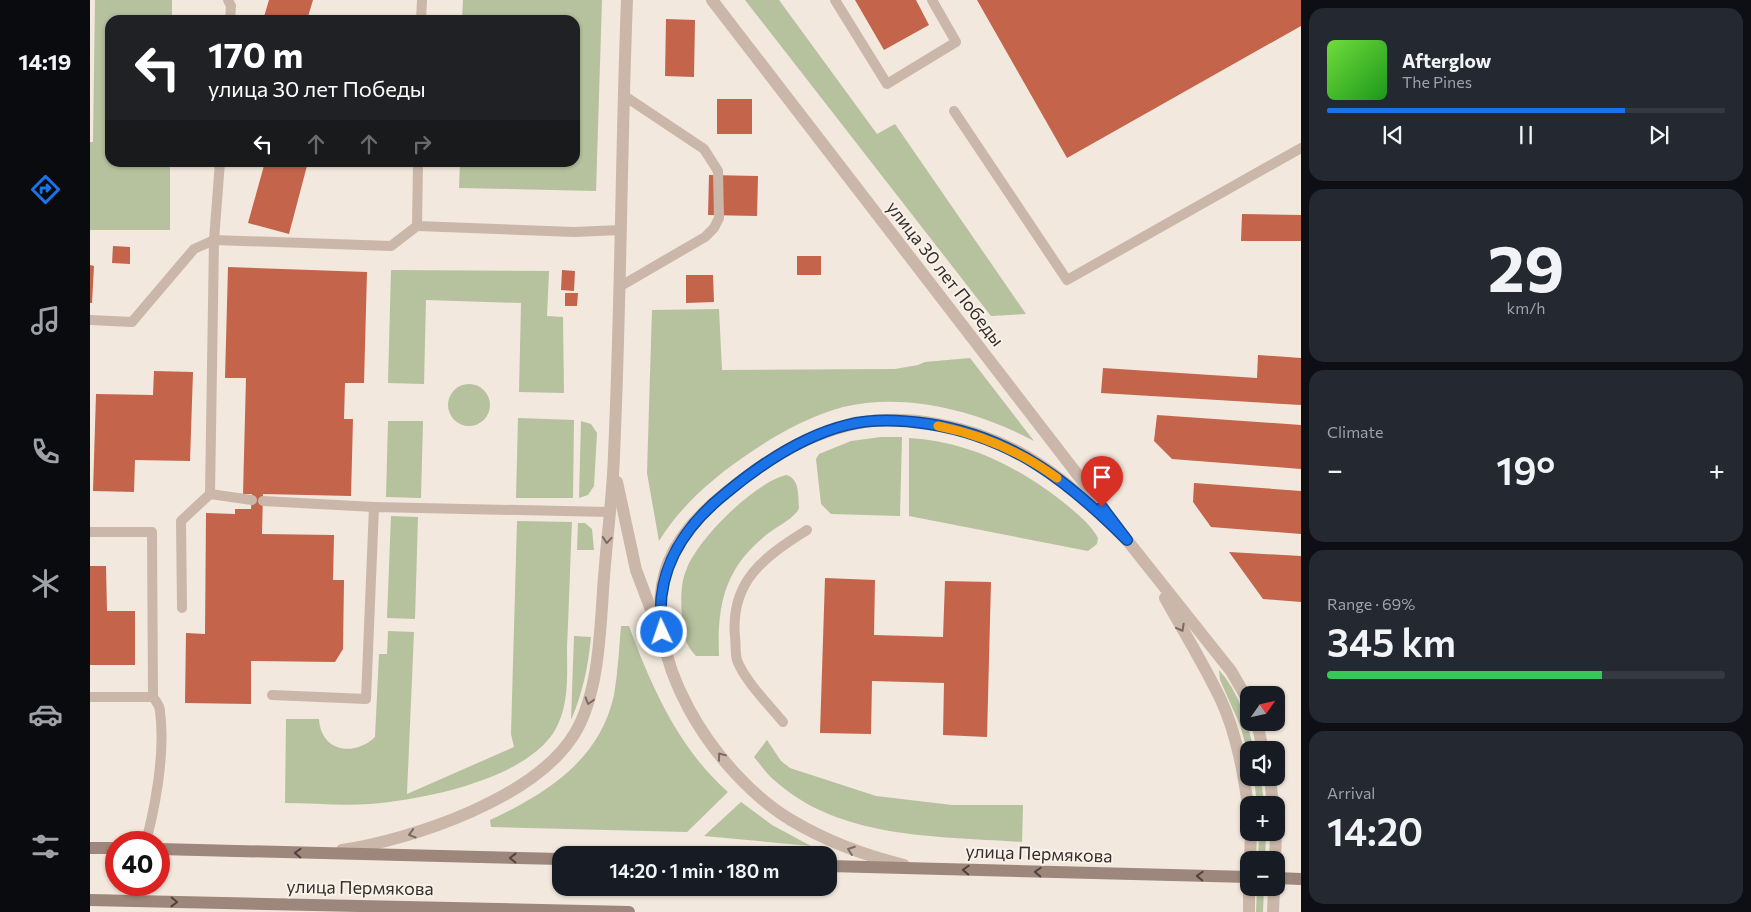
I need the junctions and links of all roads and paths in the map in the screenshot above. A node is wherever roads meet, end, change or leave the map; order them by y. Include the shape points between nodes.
1 (228, 0) edge
2 (422, 0) edge
3 (627, 0) edge
4 (712, 0) edge
5 (835, 0) edge
6 (932, 0) edge
7 (230, 15) edge
8 (421, 15) edge
9 (623, 95) junction
10 (954, 111) dead end
11 (1301, 148) edge
12 (220, 167) edge
13 (418, 167) edge
14 (417, 226) junction
15 (620, 230) junction
16 (214, 240) junction
17 (619, 287) junction
18 (90, 320) edge
19 (614, 457) junction
20 (210, 494) junction
21 (252, 500) dead end
22 (262, 501) dead end
23 (374, 507) junction
24 (610, 512) junction
25 (807, 530) dead end
26 (90, 532) edge
27 (1127, 540) junction
28 (1150, 570) junction
29 (182, 608) dead end
30 (664, 644) junction
31 (1240, 686) edge
32 (272, 694) dead end
33 (90, 697) edge
34 (153, 697) junction
35 (783, 722) dead end
36 (1246, 796) edge
37 (149, 831) edge
38 (90, 848) edge
39 (105, 848) edge
40 (170, 849) edge
41 (319, 854) junction
42 (552, 859) edge
43 (837, 866) edge
44 (914, 868) junction
45 (1240, 877) edge
46 (1285, 878) edge
47 (1301, 879) edge
48 (1250, 896) edge
49 (1274, 896) edge
50 (90, 900) edge
51 (346, 905) junction
52 (372, 912) edge
53 (600, 912) edge
54 (629, 912) edge
55 (1249, 912) edge
56 (1273, 912) edge

1 - 7 lane
2 - 8 lane
3 - 9 street
4 - 27 street, улица 30 лет Победы
5 - 6 lane via 887,84 956,42
9 - 15 street
9 - 17 lane via 704,149 712,158 718,171 719,218 704,237
10 - 11 lane via 1067,280
12 - 16 lane
13 - 14 lane
14 - 15 lane via 574,232
14 - 16 lane via 391,246
15 - 17 street
16 - 18 lane via 194,249 132,322
16 - 20 lane
17 - 19 street
19 - 24 street
19 - 30 street via 628,542
20 - 21 lane
20 - 29 lane via 181,521
22 - 23 lane
23 - 24 lane
23 - 32 lane via 366,698
24 -> 41 street via 591,694 585,714 559,755 522,784 458,817 390,840
25 - 35 lane via 774,551 755,569 739,594 734,623 737,660 756,691
26 - 34 lane via 152,532
27 - 28 street, улица 30 лет Победы
27 - 30 street via 1061,481 1026,456 990,439 916,422 880,421 848,425 818,435 770,461 722,496 694,522 674,550 664,578 660,620
28 - 31 street, улица 30 лет Победы
28 -> 36 street, улица 30 лет Победы via 1221,700 1231,727
44 -> 30 street via 832,842 789,819 746,785 722,758 694,716 675,678
33 - 34 lane
34 - 37 lane via 160,709 160,758
38 - 39 main road
41 -> 40 main road, улица Пермякова
42 -> 41 main road, улица Пермякова
43 - 44 main road, улица Пермякова
45 -> 44 main road, улица Пермякова
46 - 47 main road
48 - 55 street
49 - 56 street
50 -> 51 main road, улица Пермякова
51 - 52 street
51 - 53 main road, улица Пермякова
53 - 54 main road, улица Пермякова

